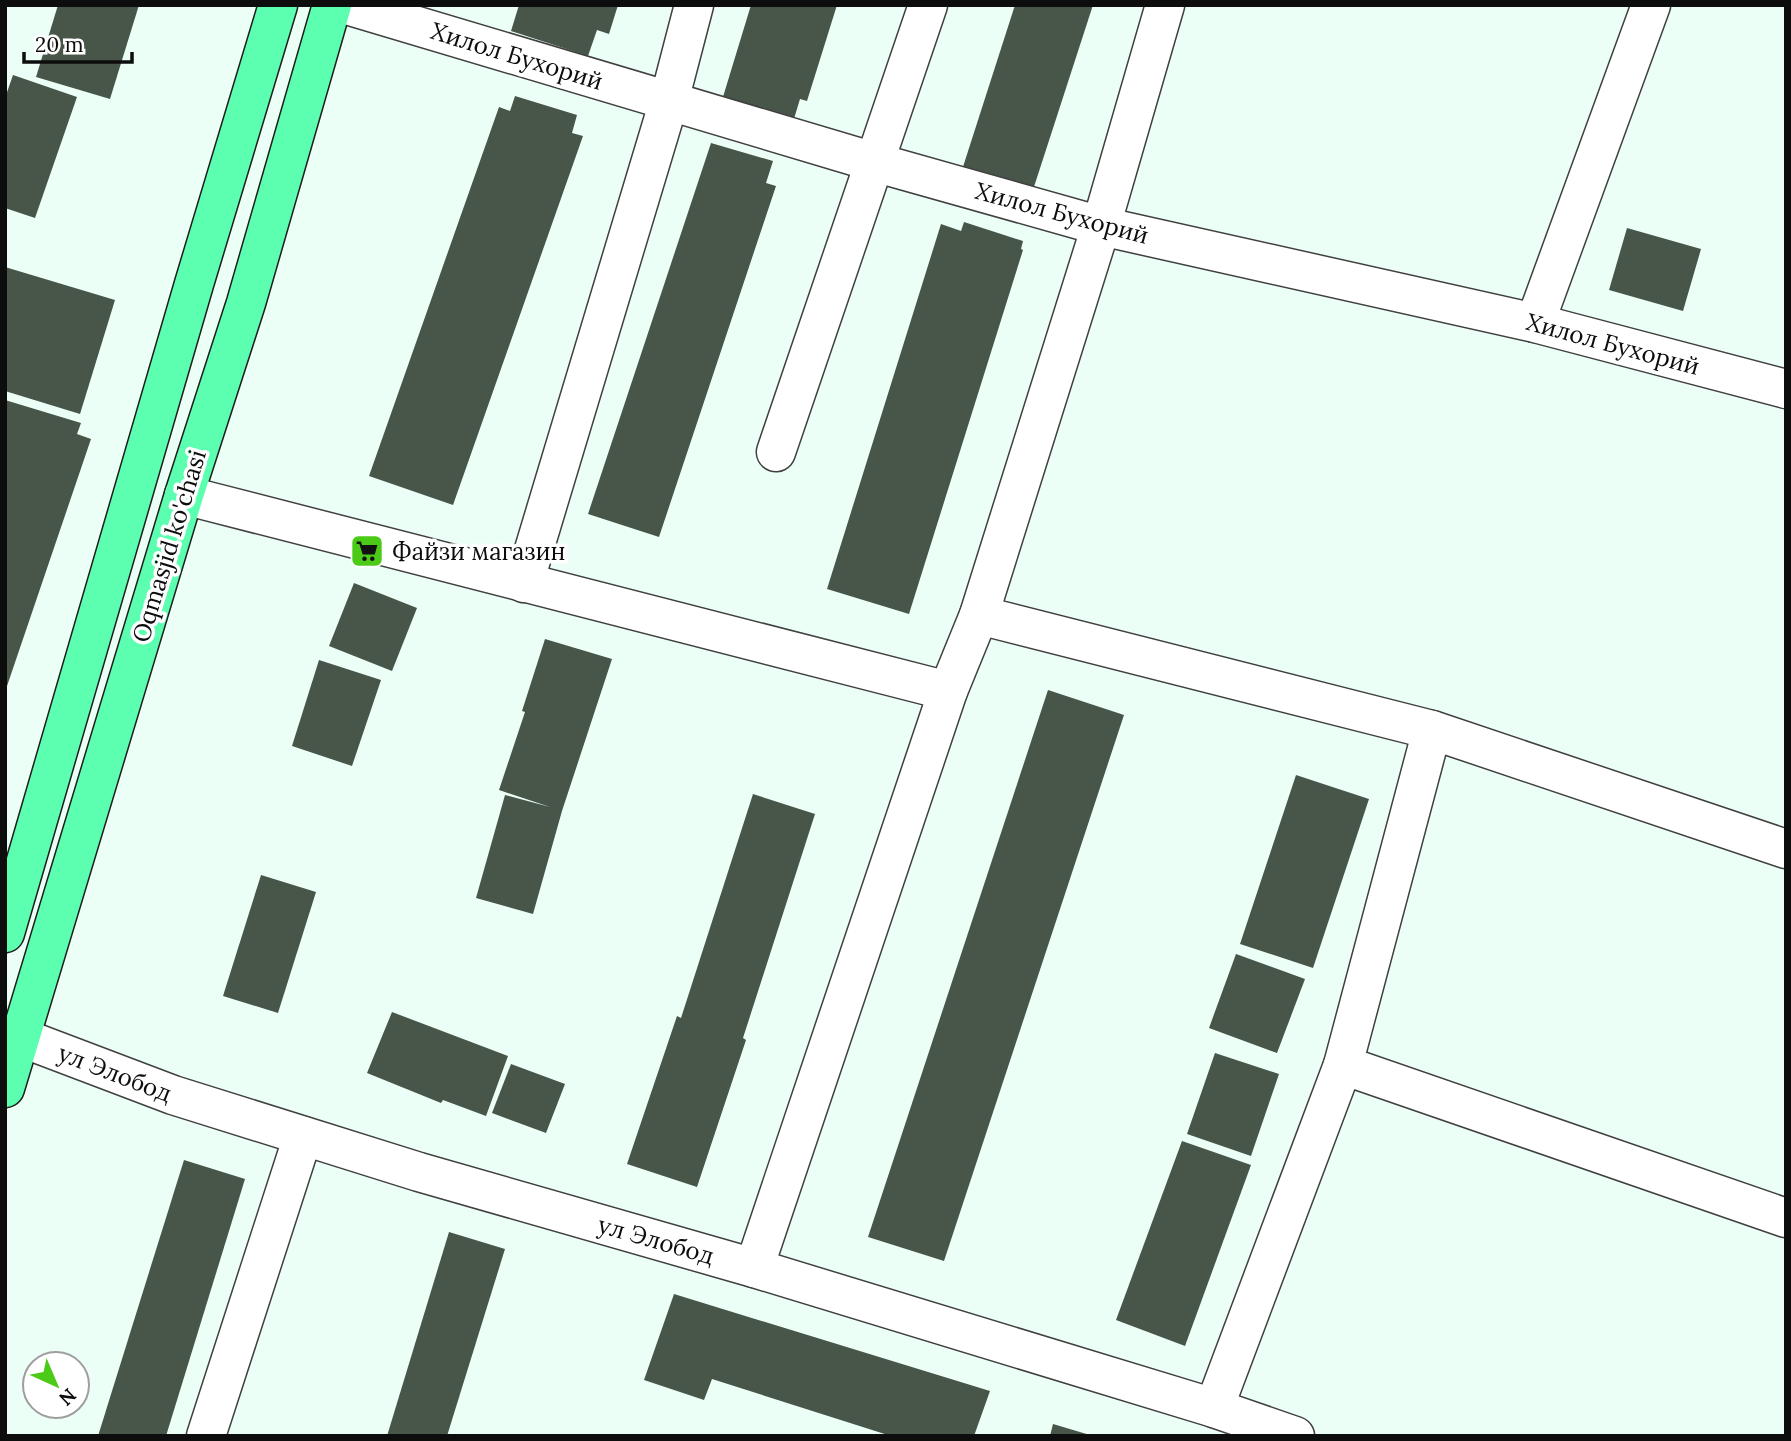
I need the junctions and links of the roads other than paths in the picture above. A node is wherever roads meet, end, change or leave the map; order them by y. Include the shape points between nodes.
1 (278, 5) edge
2 (332, 5) edge
3 (346, 5) edge
4 (694, 5) edge
5 (928, 5) edge
6 (1165, 5) edge
7 (1651, 5) edge
8 (669, 101) junction
9 (874, 162) junction
10 (1101, 226) junction
11 (194, 284) junction
12 (246, 303) junction
13 (1535, 323) junction
14 (1786, 390) edge
15 (776, 452) dead end
16 (184, 495) junction
17 (524, 583) junction
18 (979, 615) junction
19 (948, 691) junction
20 (1432, 730) junction
21 (1786, 849) edge
22 (5, 933) edge
23 (20, 1037) junction
24 (1343, 1065) junction
25 (5, 1088) edge
26 (303, 1136) junction
27 (1786, 1218) edge
28 (754, 1268) junction
29 (1214, 1408) junction
30 (206, 1436) edge
31 (1295, 1436) edge

1 - 11 main road, Oqmasjid ko'chasi
2 - 12 main road, Oqmasjid ko'chasi
3 - 8 street, Хилол Бухорий
4 - 8 street
5 - 9 street
6 - 10 street
7 - 13 street
8 - 9 street, Хилол Бухорий
8 - 17 street
9 - 10 street, Хилол Бухорий
9 - 15 street
10 - 13 street, Хилол Бухорий
10 - 18 street
11 - 12 main road
11 - 22 main road, Oqmasjid ko'chasi
12 - 16 main road, Oqmasjid ko'chasi
13 - 14 street, Хилол Бухорий
16 - 17 street
16 - 23 main road, Oqmasjid ko'chasi
17 - 19 street
18 - 19 street
18 - 20 street
19 - 28 street
20 - 21 street
20 - 24 street
23 - 25 main road, Oqmasjid ko'chasi
23 - 26 street, ул Элобод via 173,1095
24 - 27 street
24 - 29 street
26 - 28 street, ул Элобод
26 - 30 street
28 - 29 street, ул Элобод
29 - 31 street, ул Элобод

